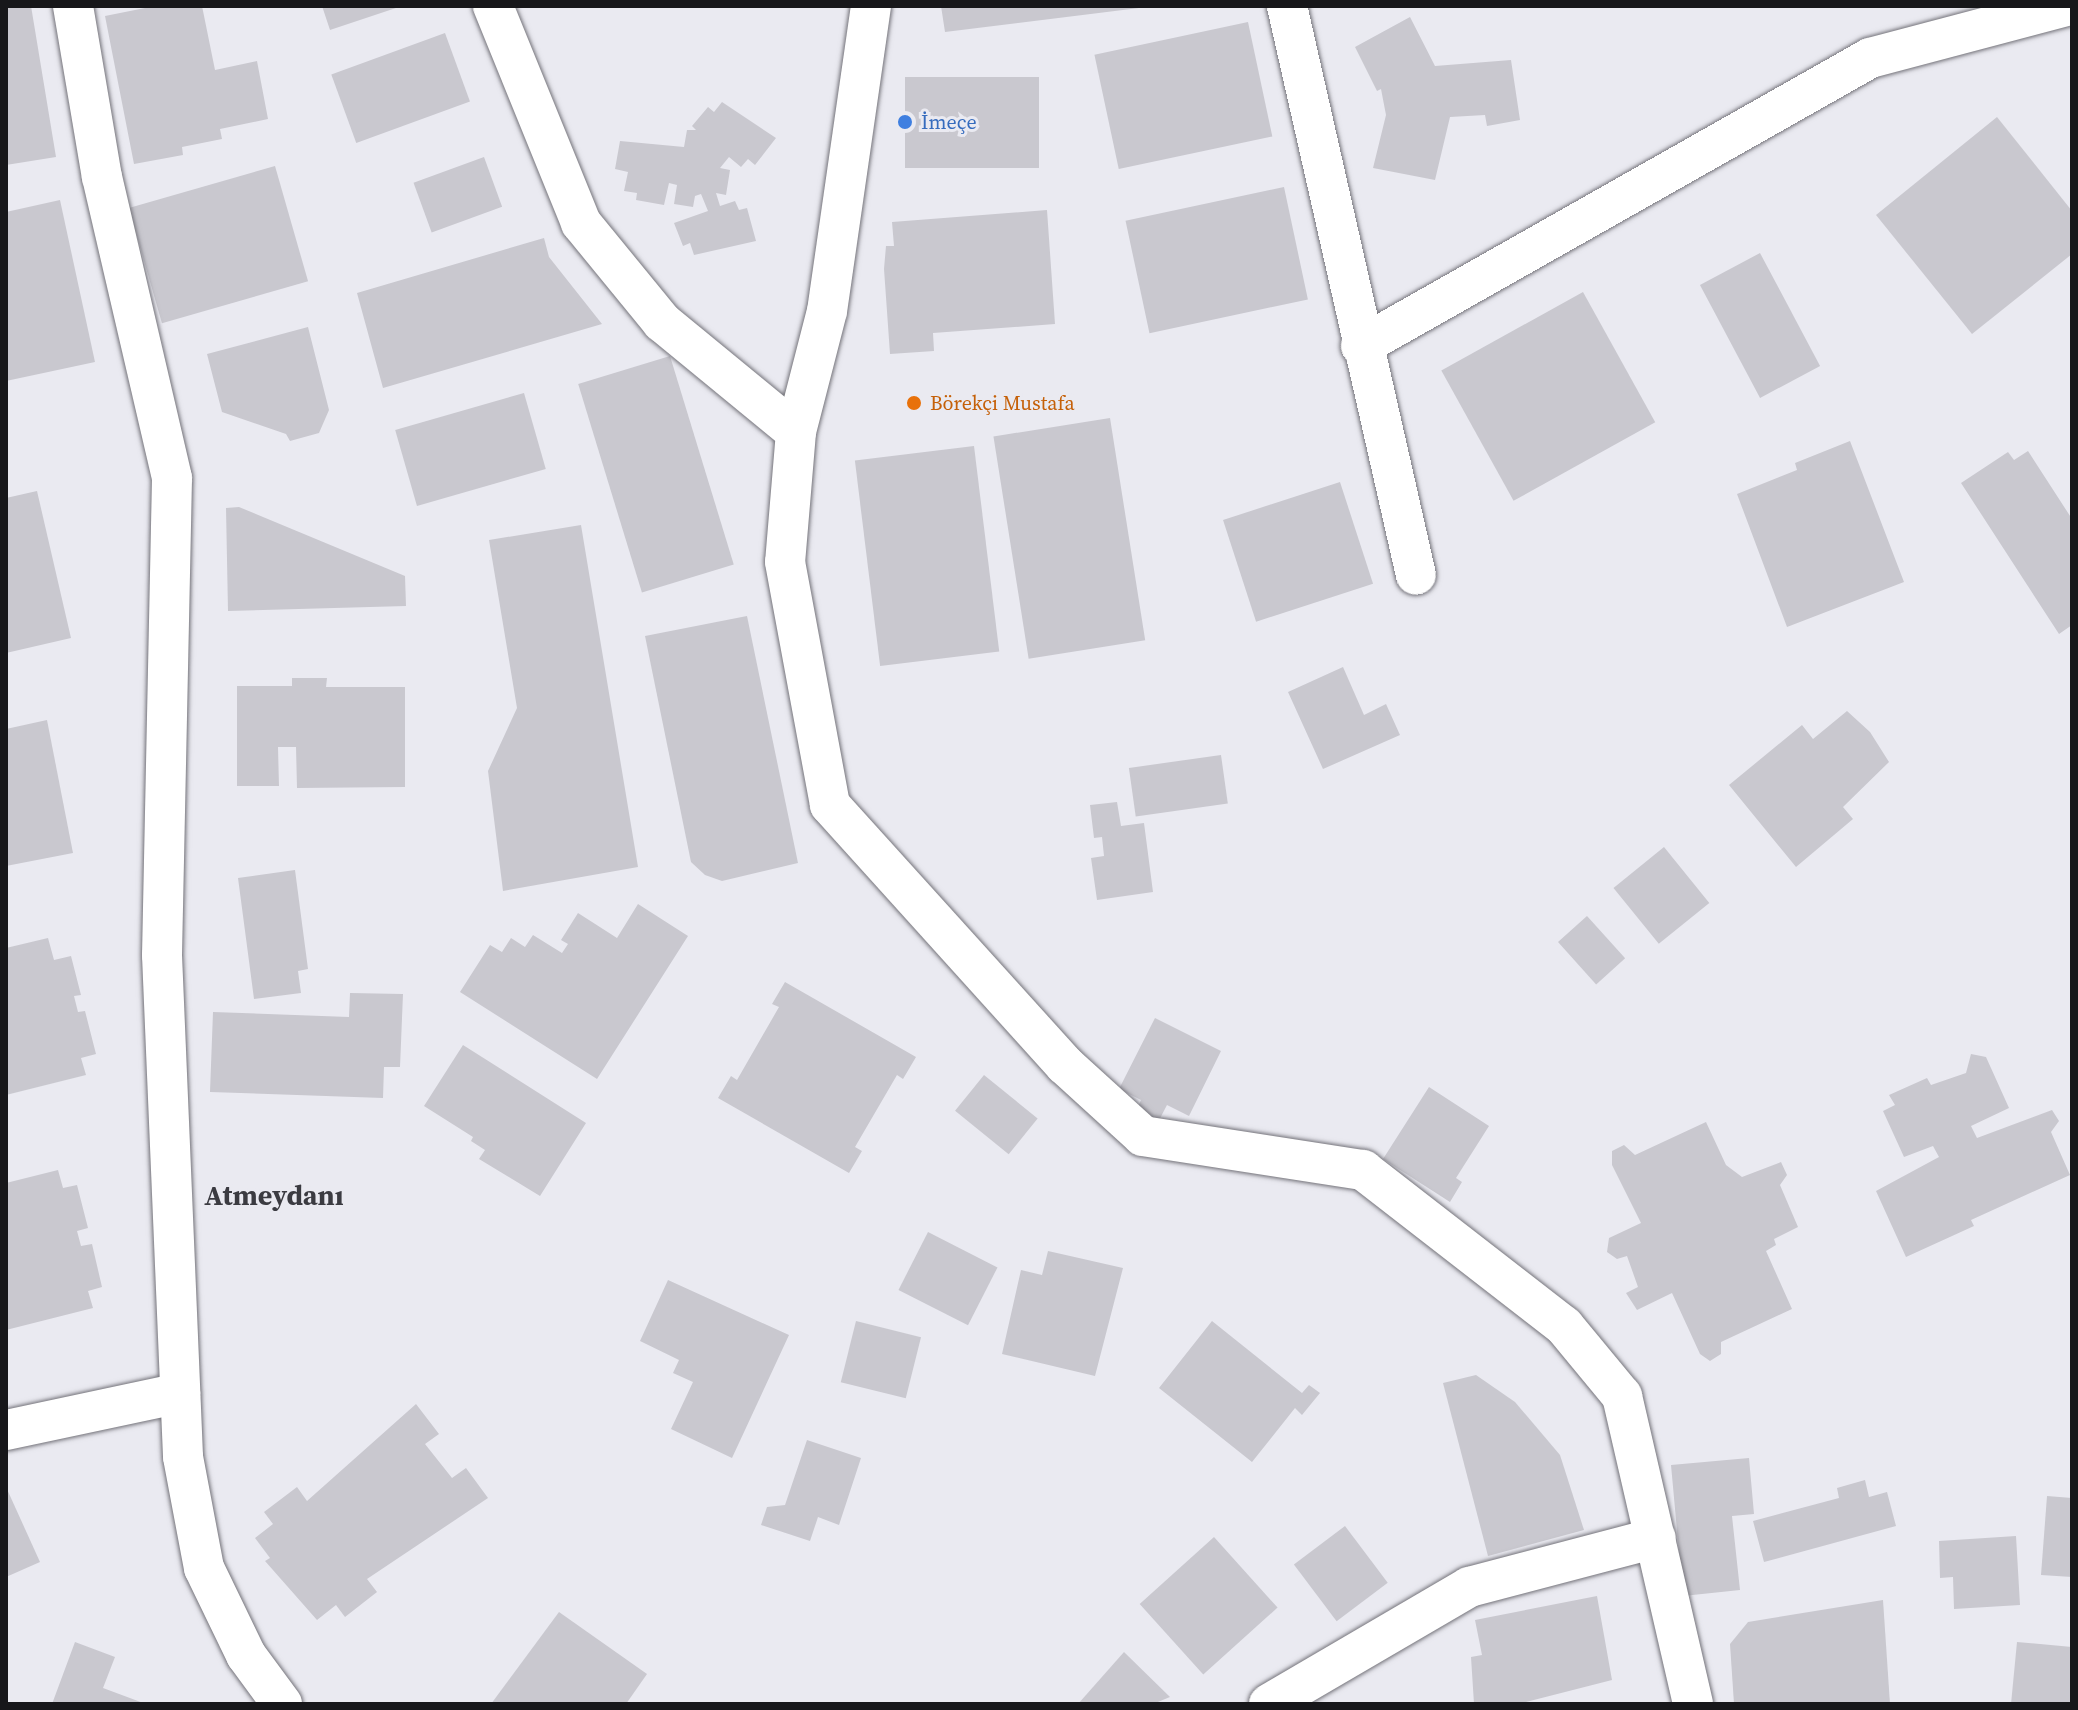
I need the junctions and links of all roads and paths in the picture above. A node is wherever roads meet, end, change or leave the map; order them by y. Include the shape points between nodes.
1 (73, 6) edge
2 (493, 6) edge
3 (871, 6) edge
4 (1287, 6) edge
5 (2067, 6) edge
6 (1361, 346) junction
7 (796, 432) junction
8 (1416, 575) dead end
9 (180, 1393) junction
10 (6, 1430) edge
11 (1656, 1538) junction
12 (282, 1704) edge
13 (1269, 1704) edge
14 (1693, 1704) edge

1 - 9 street via 102,177 172,478 162,955
2 - 7 street via 581,223 662,322
3 - 7 street via 827,311
4 - 6 street
5 - 6 street via 1870,58
6 - 8 street
7 - 11 street via 785,562 830,805 1065,1065 1143,1136 1363,1170 1564,1326 1622,1396
9 - 10 street
9 - 12 street via 183,1457 204,1568 246,1655
11 - 13 street via 1469,1587
11 - 14 street

